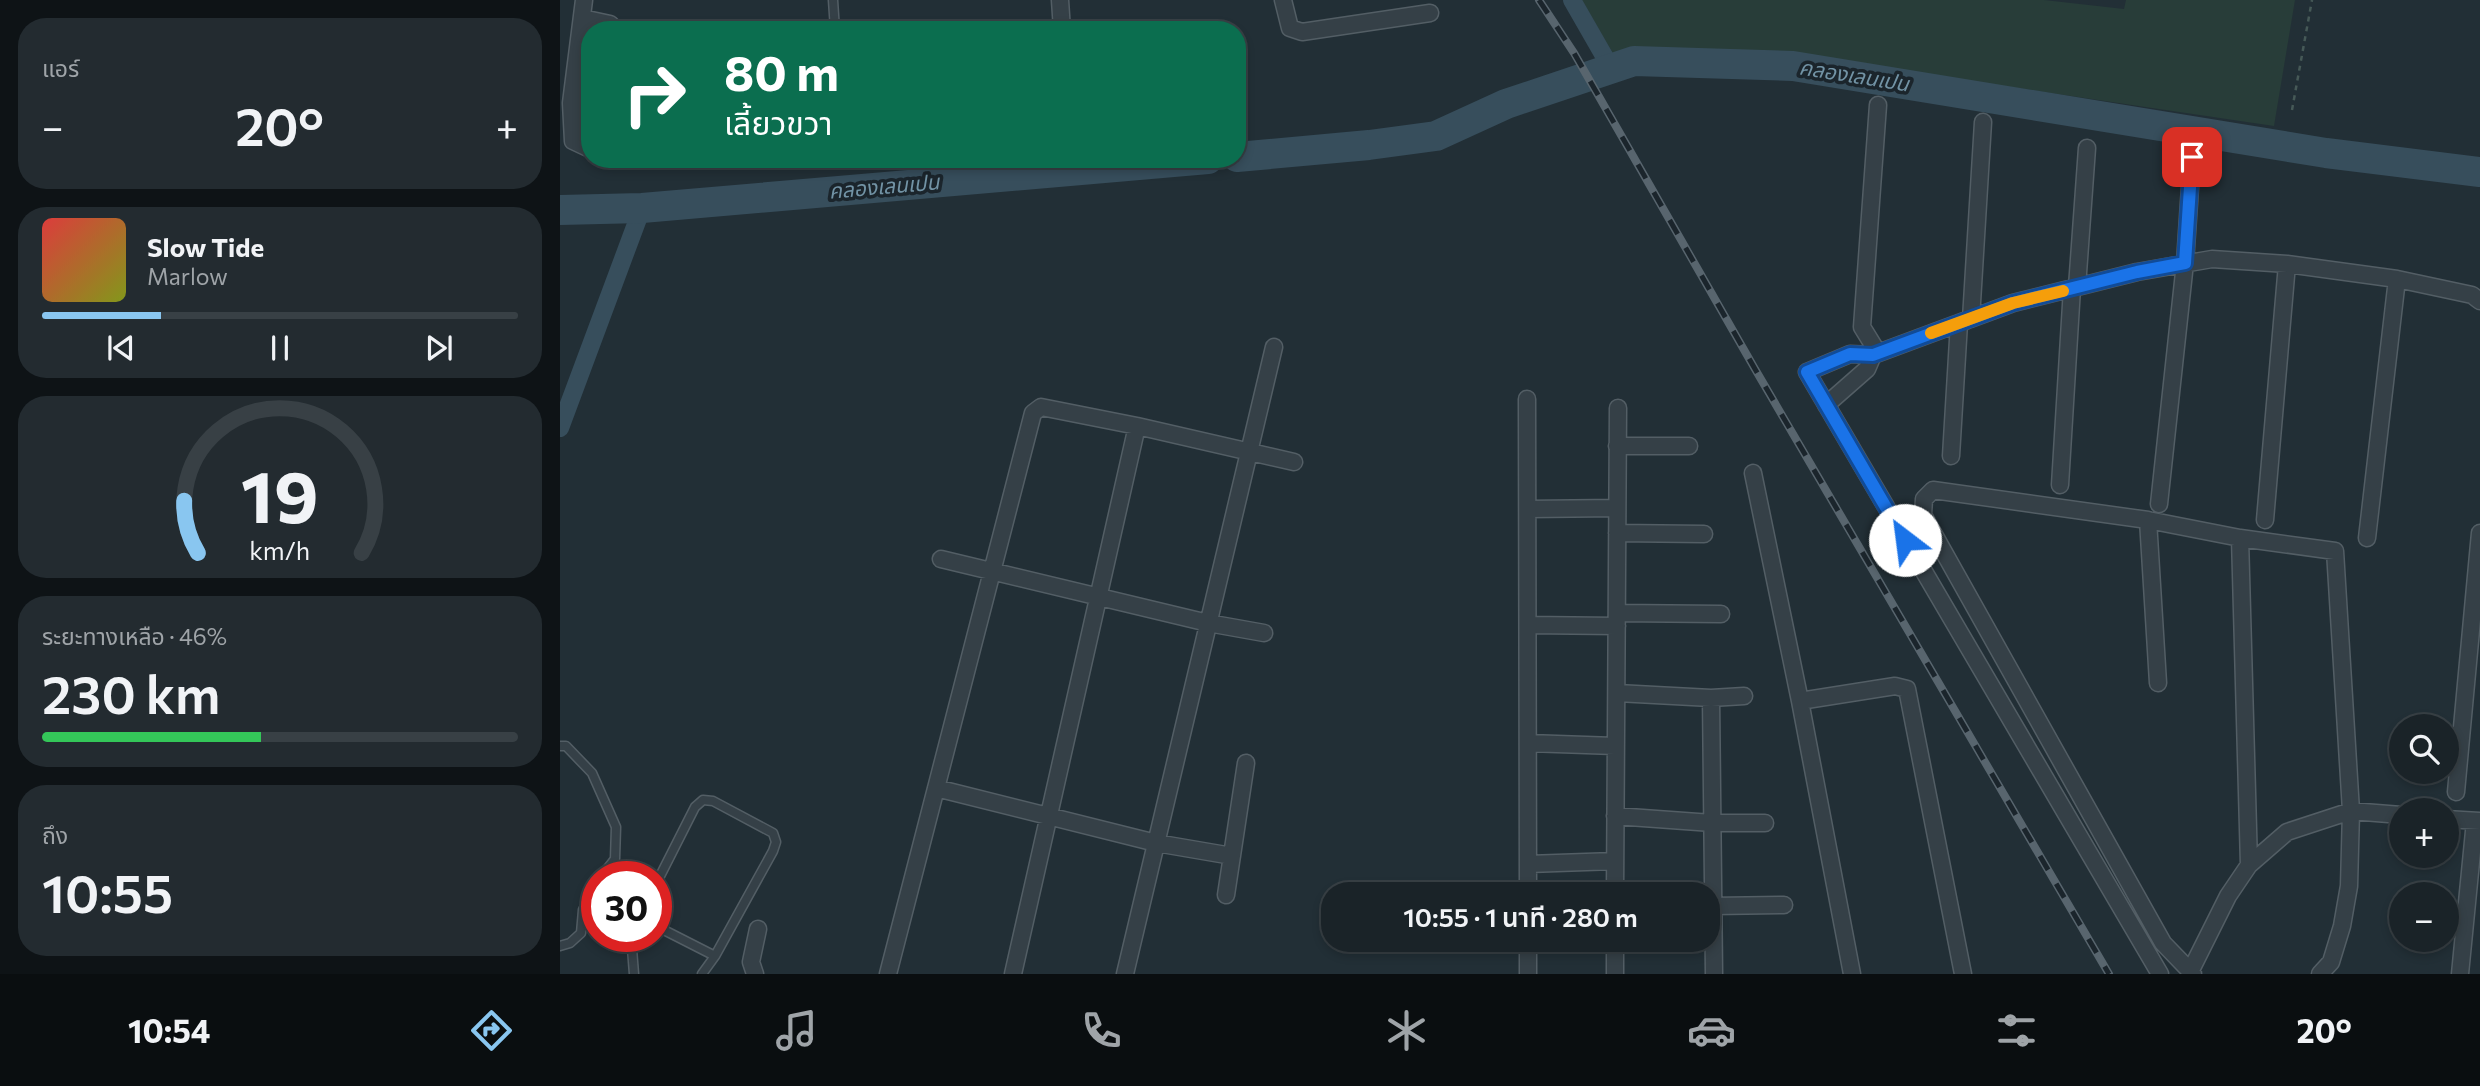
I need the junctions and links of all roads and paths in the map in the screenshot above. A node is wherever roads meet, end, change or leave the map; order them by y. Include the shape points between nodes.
1 (584, 0) edge
2 (833, 0) edge
3 (1059, 0) edge
4 (1283, 0) edge
5 (2312, 0) edge
6 (1430, 13) dead end
7 (582, 18) junction
8 (582, 21) edge
9 (596, 21) edge
10 (834, 21) edge
11 (1061, 21) edge
12 (581, 26) edge
13 (1878, 105) dead end
14 (2292, 110) dead end
15 (1983, 122) dead end
16 (581, 145) edge
17 (2087, 148) dead end
18 (2192, 157) dead end
19 (2185, 263) junction
20 (2287, 264) junction
21 (2396, 279) junction
22 (2074, 288) junction
23 (2480, 301) edge
24 (1965, 321) junction
25 (1274, 347) dead end
26 (1875, 354) junction
27 (1527, 399) dead end
28 (1826, 405) junction
29 (1618, 408) dead end
30 (1137, 426) junction
31 (1617, 446) junction
32 (1689, 446) dead end
33 (1249, 452) junction
34 (1951, 456) dead end
35 (1294, 462) dead end
36 (1753, 472) dead end
37 (2060, 485) dead end
38 (2160, 504) dead end
39 (1617, 508) junction
40 (1528, 509) junction
41 (2148, 520) junction
42 (2265, 520) dead end
43 (1617, 533) junction
44 (2480, 533) edge
45 (1704, 534) dead end
46 (2240, 538) junction
47 (2367, 538) dead end
48 (941, 559) dead end
49 (992, 571) junction
50 (1098, 597) junction
51 (1721, 614) dead end
52 (1617, 619) junction
53 (1208, 623) junction
54 (1528, 625) junction
55 (1264, 633) dead end
56 (2158, 683) dead end
57 (2473, 686) edge
58 (1617, 693) junction
59 (1744, 696) dead end
60 (1711, 698) junction
61 (1800, 701) junction
62 (1528, 743) junction
63 (560, 746) edge
64 (1615, 746) junction
65 (1246, 762) dead end
66 (936, 788) junction
67 (2456, 792) dead end
68 (2351, 811) junction
69 (2389, 814) edge
70 (1615, 816) junction
71 (1048, 817) junction
72 (2459, 820) edge
73 (2478, 821) edge
74 (1713, 823) junction
75 (1765, 823) dead end
76 (1156, 843) junction
77 (1232, 856) junction
78 (613, 861) edge
79 (668, 861) edge
80 (1615, 862) junction
81 (1528, 864) junction
82 (2249, 865) junction
83 (1528, 882) edge
84 (1615, 882) edge
85 (1713, 882) edge
86 (1226, 895) dead end
87 (1784, 905) dead end
88 (1720, 906) edge
89 (758, 929) dead end
90 (581, 933) edge
91 (672, 934) edge
92 (560, 946) edge
93 (632, 952) edge
94 (1528, 952) edge
95 (1615, 952) edge
96 (1710, 952) edge
97 (715, 956) junction
98 (2192, 972) edge
99 (634, 974) edge
100 (702, 974) edge
101 (755, 974) edge
102 (888, 974) edge
103 (1013, 974) edge
104 (1125, 974) edge
105 (1528, 974) edge
106 (1615, 974) edge
107 (1714, 974) edge
108 (1852, 974) edge
109 (1964, 974) edge
110 (2160, 974) edge
111 (2320, 974) edge
112 (2460, 974) edge

1 - 7 street
2 - 10 lane
3 - 11 street
4 - 6 street via 1290,28 1302,32
5 - 14 path
7 - 8 street
7 - 9 street
12 - 16 street via 571,103 573,141
13 - 26 street via 1862,327
15 - 24 street
17 - 22 street
18 - 19 street
19 - 20 street via 2212,259
19 - 22 street
19 - 38 street
20 - 21 street
20 - 42 street
21 - 23 street via 2472,295
21 - 47 street
22 - 24 street
22 - 37 street
24 - 26 street
24 - 34 street
25 - 33 street
26 - 28 street via 1867,369
26 - 28 street via 1850,354 1807,372
27 - 40 street
28 - 110 street
29 - 31 street
30 - 33 street
30 - 49 street via 1036,409
30 - 50 street
31 - 32 street
31 - 39 street
33 - 35 street
33 - 53 street
36 - 61 street
39 - 40 street
39 - 43 street
40 - 54 street
41 - 46 street
41 - 56 street
41 - 98 street via 1933,490 1924,499 1923,515 2164,943
43 - 45 street
43 - 52 street
44 - 57 street
46 - 68 street via 2335,551
46 - 82 street
48 - 49 street
49 - 50 street
49 - 66 street
50 - 53 street
50 - 71 street
51 - 52 street
52 - 54 street
52 - 58 street
53 - 55 street
53 - 76 street
54 - 62 street
57 - 67 street
58 - 60 street
58 - 64 street
59 - 60 street
60 - 74 street
61 - 108 street
61 - 109 street via 1895,686 1907,689
62 - 64 street
62 - 81 street
63 - 78 lane via 566,746 592,773 616,827
64 - 70 street
65 - 77 street
66 - 71 street
66 - 102 street
68 - 69 street
68 - 82 street via 2287,832
68 - 111 street via 2347,899 2331,962
70 - 74 street
70 - 80 street
71 - 76 street
71 - 103 street
72 - 73 street
73 - 112 street
74 - 75 street
74 - 85 street
76 - 77 street
76 - 104 street
77 - 86 street
79 - 97 lane via 703,800 773,833 773,851
80 - 81 street
80 - 84 street
81 - 83 street
82 - 98 street via 2228,896
87 - 88 street
89 - 101 street via 751,962
90 - 92 lane
91 - 97 lane
93 - 99 lane
94 - 105 street
95 - 106 street
96 - 107 street
97 - 100 lane

